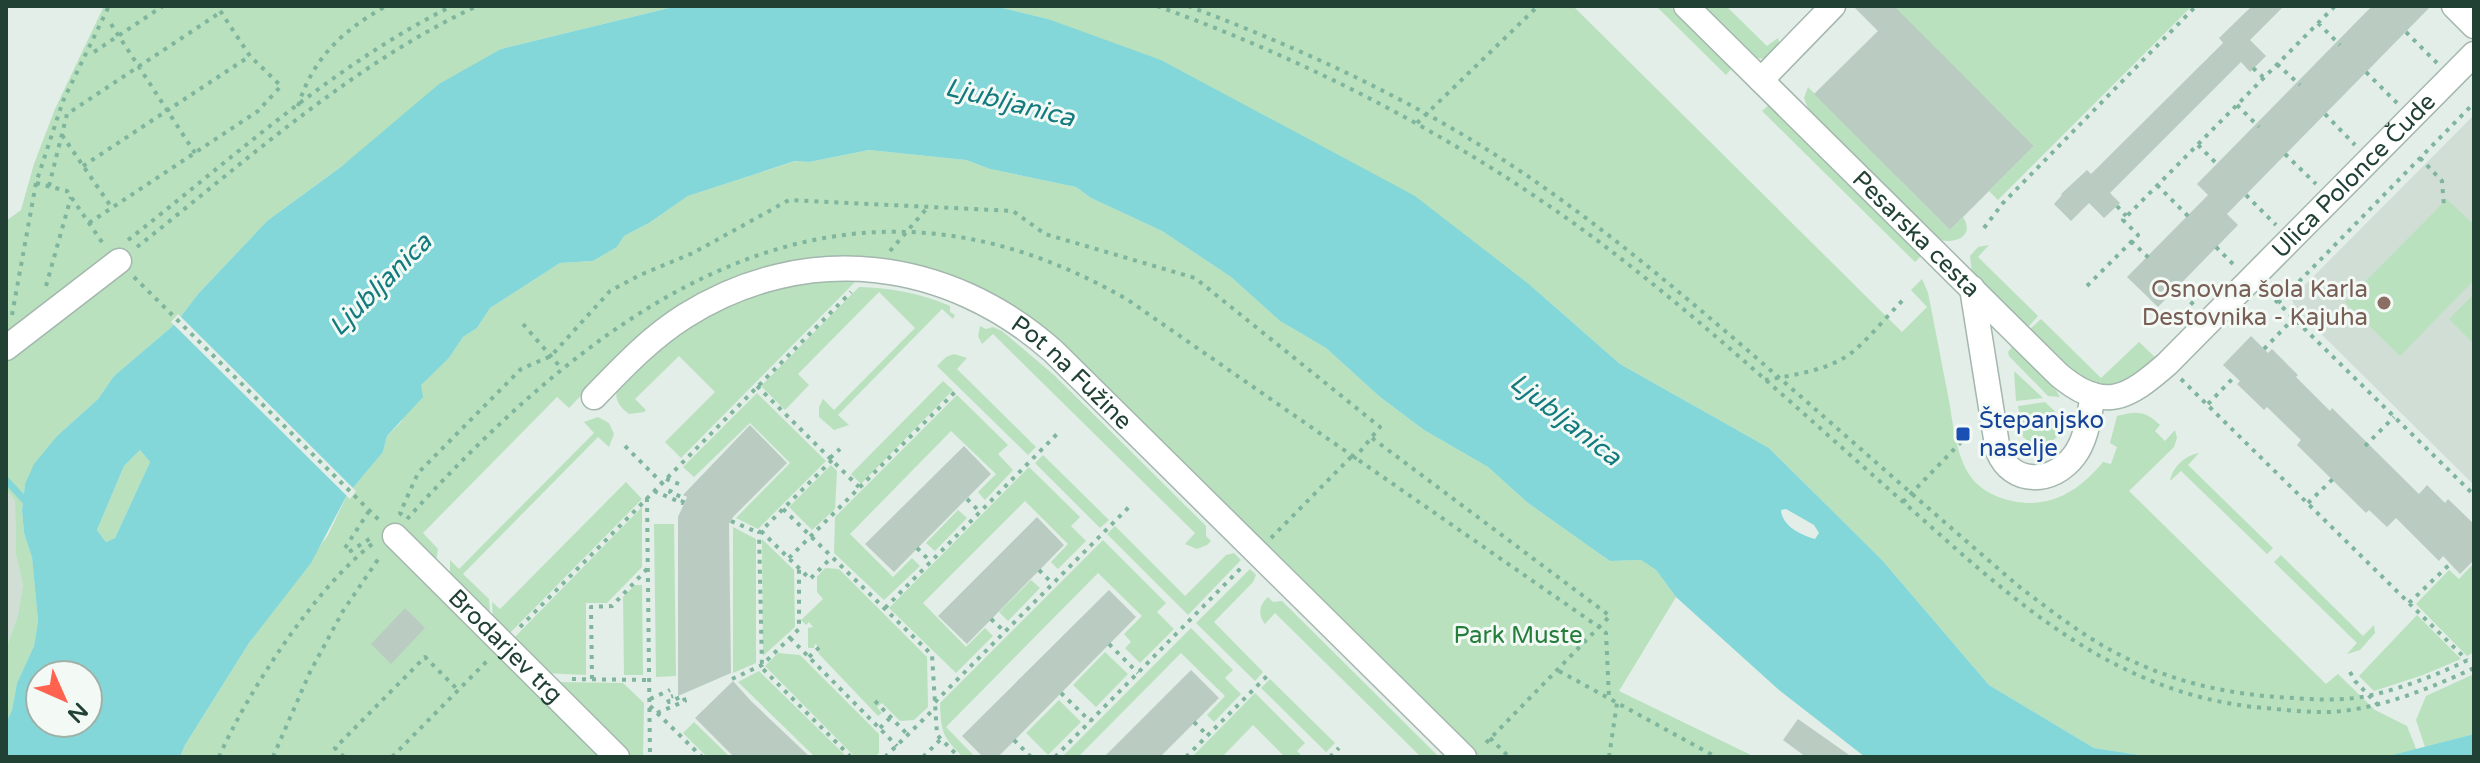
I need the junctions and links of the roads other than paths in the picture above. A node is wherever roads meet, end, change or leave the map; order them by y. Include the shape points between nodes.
1 (1686, 6) edge
2 (1833, 6) edge
3 (2454, 6) edge
4 (2474, 26) edge
5 (2474, 54) edge
6 (1761, 80) junction
7 (122, 254) road end
8 (1972, 288) junction
9 (6, 348) edge
10 (2093, 395) junction
11 (594, 397) dead end
12 (389, 532) road end
13 (1470, 755) edge
14 (617, 757) edge

1 - 6 street, Pesarska cesta
2 - 6 street
3 - 4 street
5 - 10 street, Ulica Polonce Čude via 2245,274 2172,369 2134,391 2114,397
6 - 8 street, Pesarska cesta
7 - 9 street
8 - 10 street, Pesarska cesta via 2059,375
8 - 10 street via 1998,451 2008,469 2041,477 2065,466 2080,447
11 - 13 street, Pot na Fužine via 663,331 722,295 785,274 872,270 957,289 1037,337
12 - 14 street, Brodarjev trg

